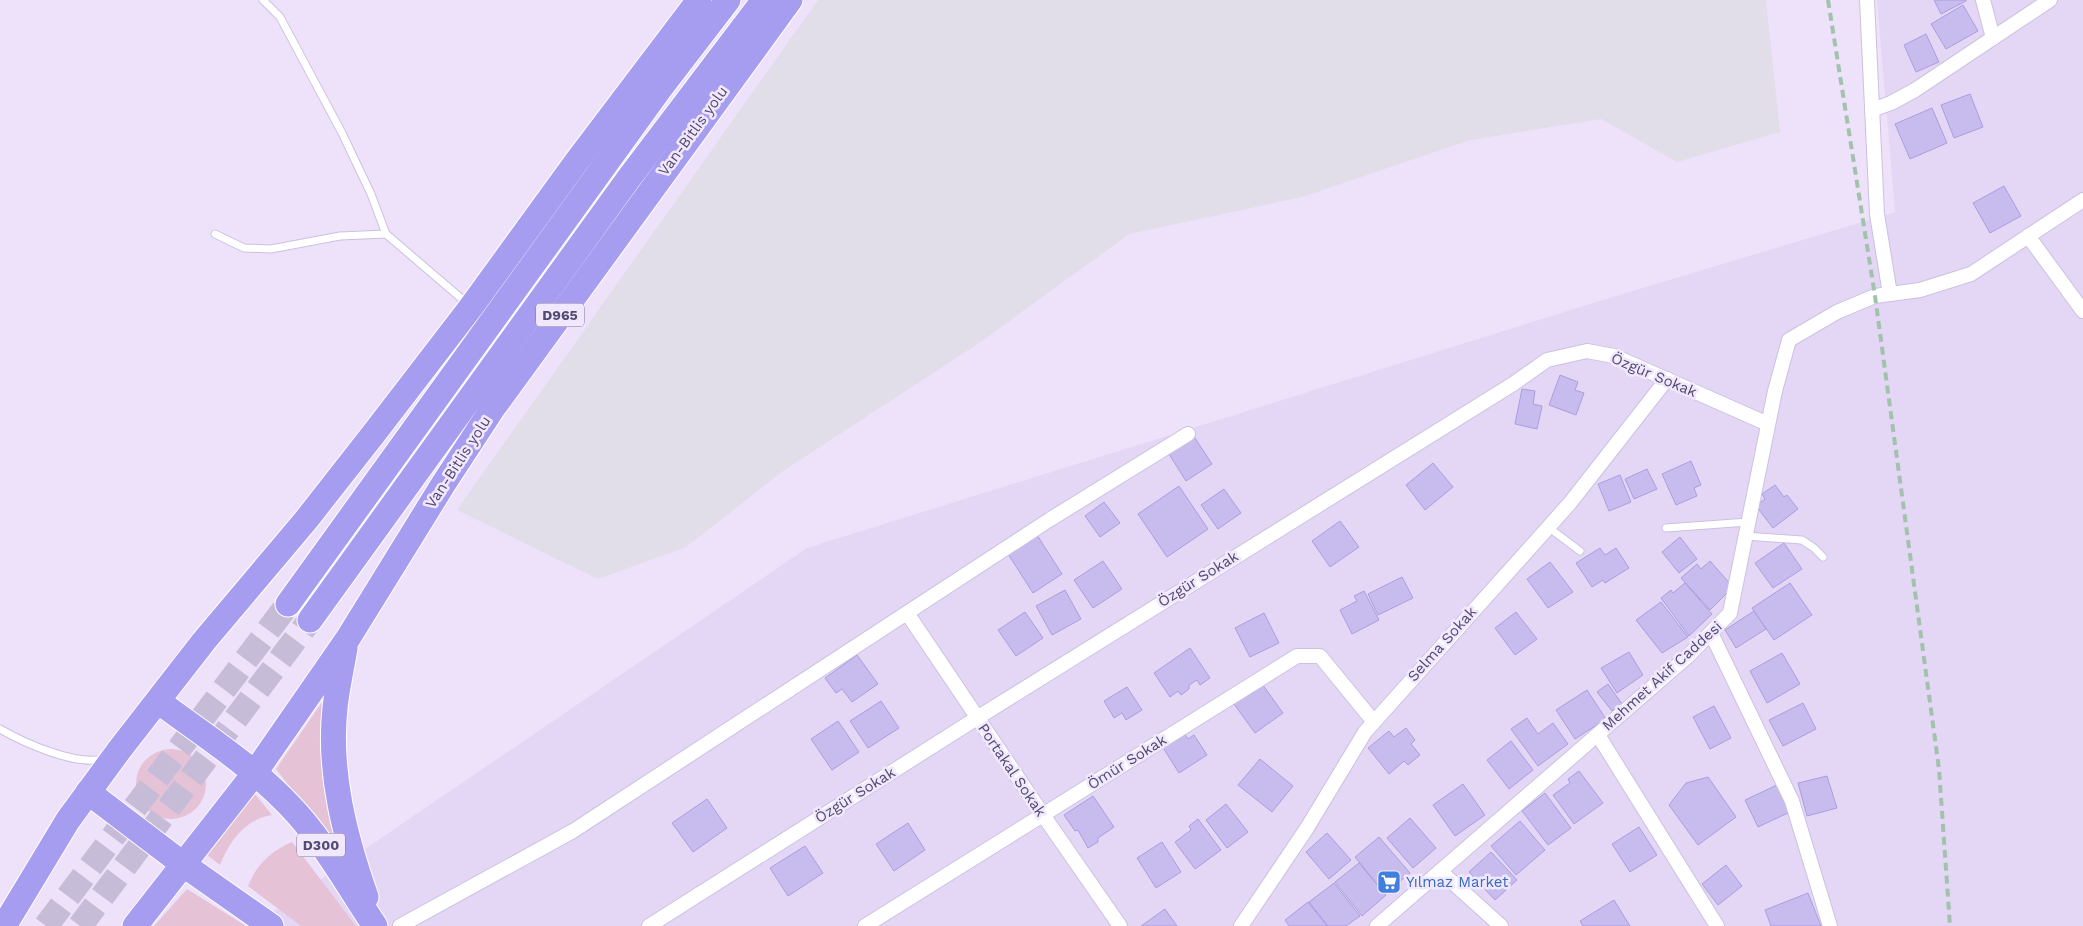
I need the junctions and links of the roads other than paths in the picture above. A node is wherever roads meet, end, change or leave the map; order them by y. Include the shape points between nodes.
1 (263, 0) edge
2 (699, 0) edge
3 (728, 0) edge
4 (764, 0) edge
5 (790, 0) edge
6 (1867, 0) edge
7 (1983, 0) edge
8 (2050, 0) edge
9 (1993, 38) junction
10 (1872, 110) junction
11 (2083, 200) edge
12 (215, 234) dead end
13 (386, 234) junction
14 (2028, 236) junction
15 (1890, 294) junction
16 (471, 307) junction
17 (2083, 311) edge
18 (1667, 379) junction
19 (1768, 424) junction
20 (1188, 434) dead end
21 (1748, 522) junction
22 (1548, 527) junction
23 (1666, 528) dead end
24 (1745, 536) junction
25 (1580, 550) dead end
26 (1823, 557) dead end
27 (288, 604) tunnel mouth
28 (907, 613) junction
29 (310, 620) tunnel mouth
30 (1711, 633) junction
31 (347, 640) junction
32 (158, 701) junction
33 (977, 718) junction
34 (1374, 722) junction
35 (0, 729) edge
36 (1598, 734) junction
37 (120, 749) junction
38 (254, 774) junction
39 (88, 792) junction
40 (1043, 814) junction
41 (184, 866) junction
42 (1440, 871) junction
43 (409, 924) edge
44 (4, 926) edge
45 (135, 926) edge
46 (271, 926) edge
47 (375, 926) edge
48 (649, 926) edge
49 (865, 926) edge
50 (1120, 926) edge
51 (1241, 926) edge
52 (1377, 926) edge
53 (1501, 926) edge
54 (1717, 926) edge
55 (1830, 926) edge

1 - 13 lane via 280,17 342,133
2 - 16 highway
3 - 27 highway via 659,90
4 - 29 highway via 629,178
5 - 31 highway, Van-Bitlis yolu / D965 via 493,408
6 - 10 street
7 - 9 street
8 - 9 street
9 - 10 street via 1915,90
10 - 15 street via 1878,214
11 - 14 street, Mehmet Akif Caddesi
12 - 13 lane via 244,248 271,249 340,236
13 - 16 lane
14 - 15 street, Mehmet Akif Caddesi via 1971,274 1920,290
14 - 17 street
15 - 19 street, Mehmet Akif Caddesi via 1875,296 1837,312 1789,340
16 - 32 highway via 306,520 210,633
18 - 19 street, Özgür Sokak
18 - 22 street, Selma Sokak
18 - 33 street, Özgür Sokak via 1614,356 1587,350 1547,360
19 - 21 street, Mehmet Akif Caddesi
20 - 28 street
21 - 23 lane
21 - 24 street, Mehmet Akif Caddesi
22 - 25 lane
22 - 34 street, Selma Sokak
24 - 26 lane via 1802,540
24 - 30 street, Mehmet Akif Caddesi via 1730,613
28 - 33 street, Portakal Sokak
28 - 43 street via 573,831
30 - 36 street, Mehmet Akif Caddesi
30 - 55 street via 1792,801
31 - 38 highway, Van-Bitlis yolu
31 - 47 highway via 334,707 333,755 340,812
32 - 37 highway
32 - 38 highway
33 - 40 street, Portakal Sokak
33 - 48 street, Özgür Sokak
34 - 40 street, Ömür Sokak via 1320,656 1297,656
34 - 51 street, Selma Sokak
35 - 37 lane via 40,749 93,762 105,759
36 - 42 street, Mehmet Akif Caddesi
36 - 54 street
37 - 39 highway
38 - 41 highway, Van-Bitlis yolu
38 - 47 highway, D300 via 303,822
39 - 41 highway
39 - 44 highway
40 - 49 street, Ömür Sokak
40 - 50 street, Portakal Sokak
41 - 45 highway, Van-Bitlis yolu
41 - 46 highway
42 - 52 street, Mehmet Akif Caddesi
42 - 53 street

